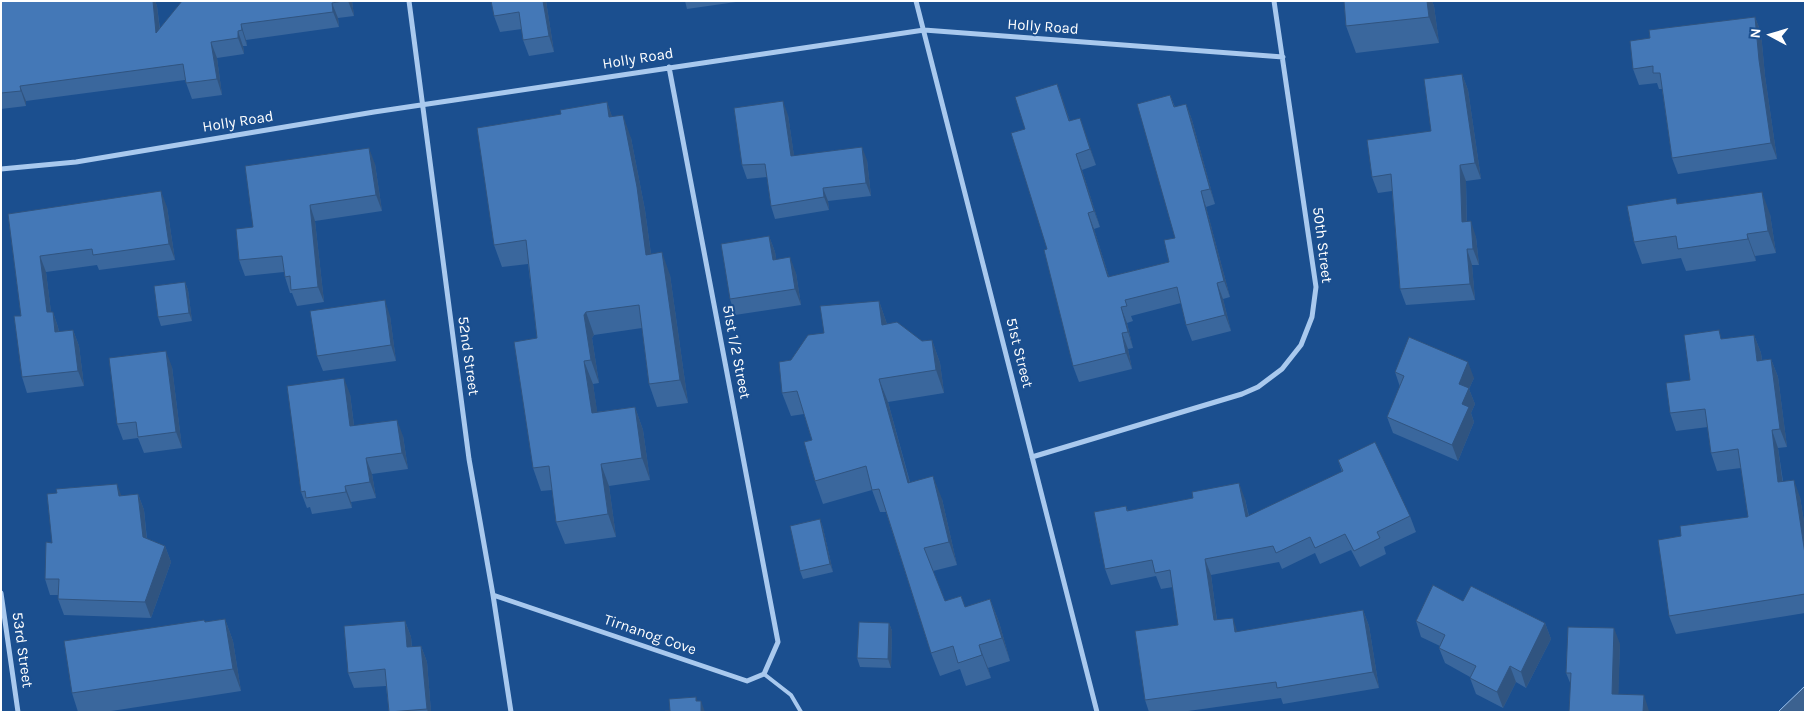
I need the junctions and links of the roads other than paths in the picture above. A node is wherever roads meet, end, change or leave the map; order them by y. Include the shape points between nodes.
1 (409, 1) edge
2 (916, 1) edge
3 (1274, 1) edge
4 (924, 30) junction
5 (1282, 57) junction
6 (669, 67) junction
7 (422, 106) junction
8 (1, 169) edge
9 (1032, 457) junction
10 (1, 592) edge
11 (493, 595) junction
12 (764, 674) junction
13 (18, 712) edge
14 (511, 712) edge
15 (801, 712) edge
16 (1097, 712) edge

1 - 7 street, 52nd Street
2 - 4 street, 51st Street
3 - 5 street, 50th Street
4 - 5 street, Holly Road
4 - 6 street, Holly Road
4 - 9 street, 51st Street
5 - 9 street, 50th Street via 1316,287 1312,317 1301,345 1282,369 1258,387 1242,394
6 - 7 street, Holly Road
6 - 12 street, 51st 1/2 Street via 778,642
7 - 8 street, Holly Road via 76,162
7 - 11 street, 52nd Street via 469,459
9 - 16 street, 51st Street
10 - 13 street, 53rd Street
11 - 12 street, Tirnanog Cove via 746,681
11 - 14 street, 52nd Street
12 - 15 lane via 791,695

